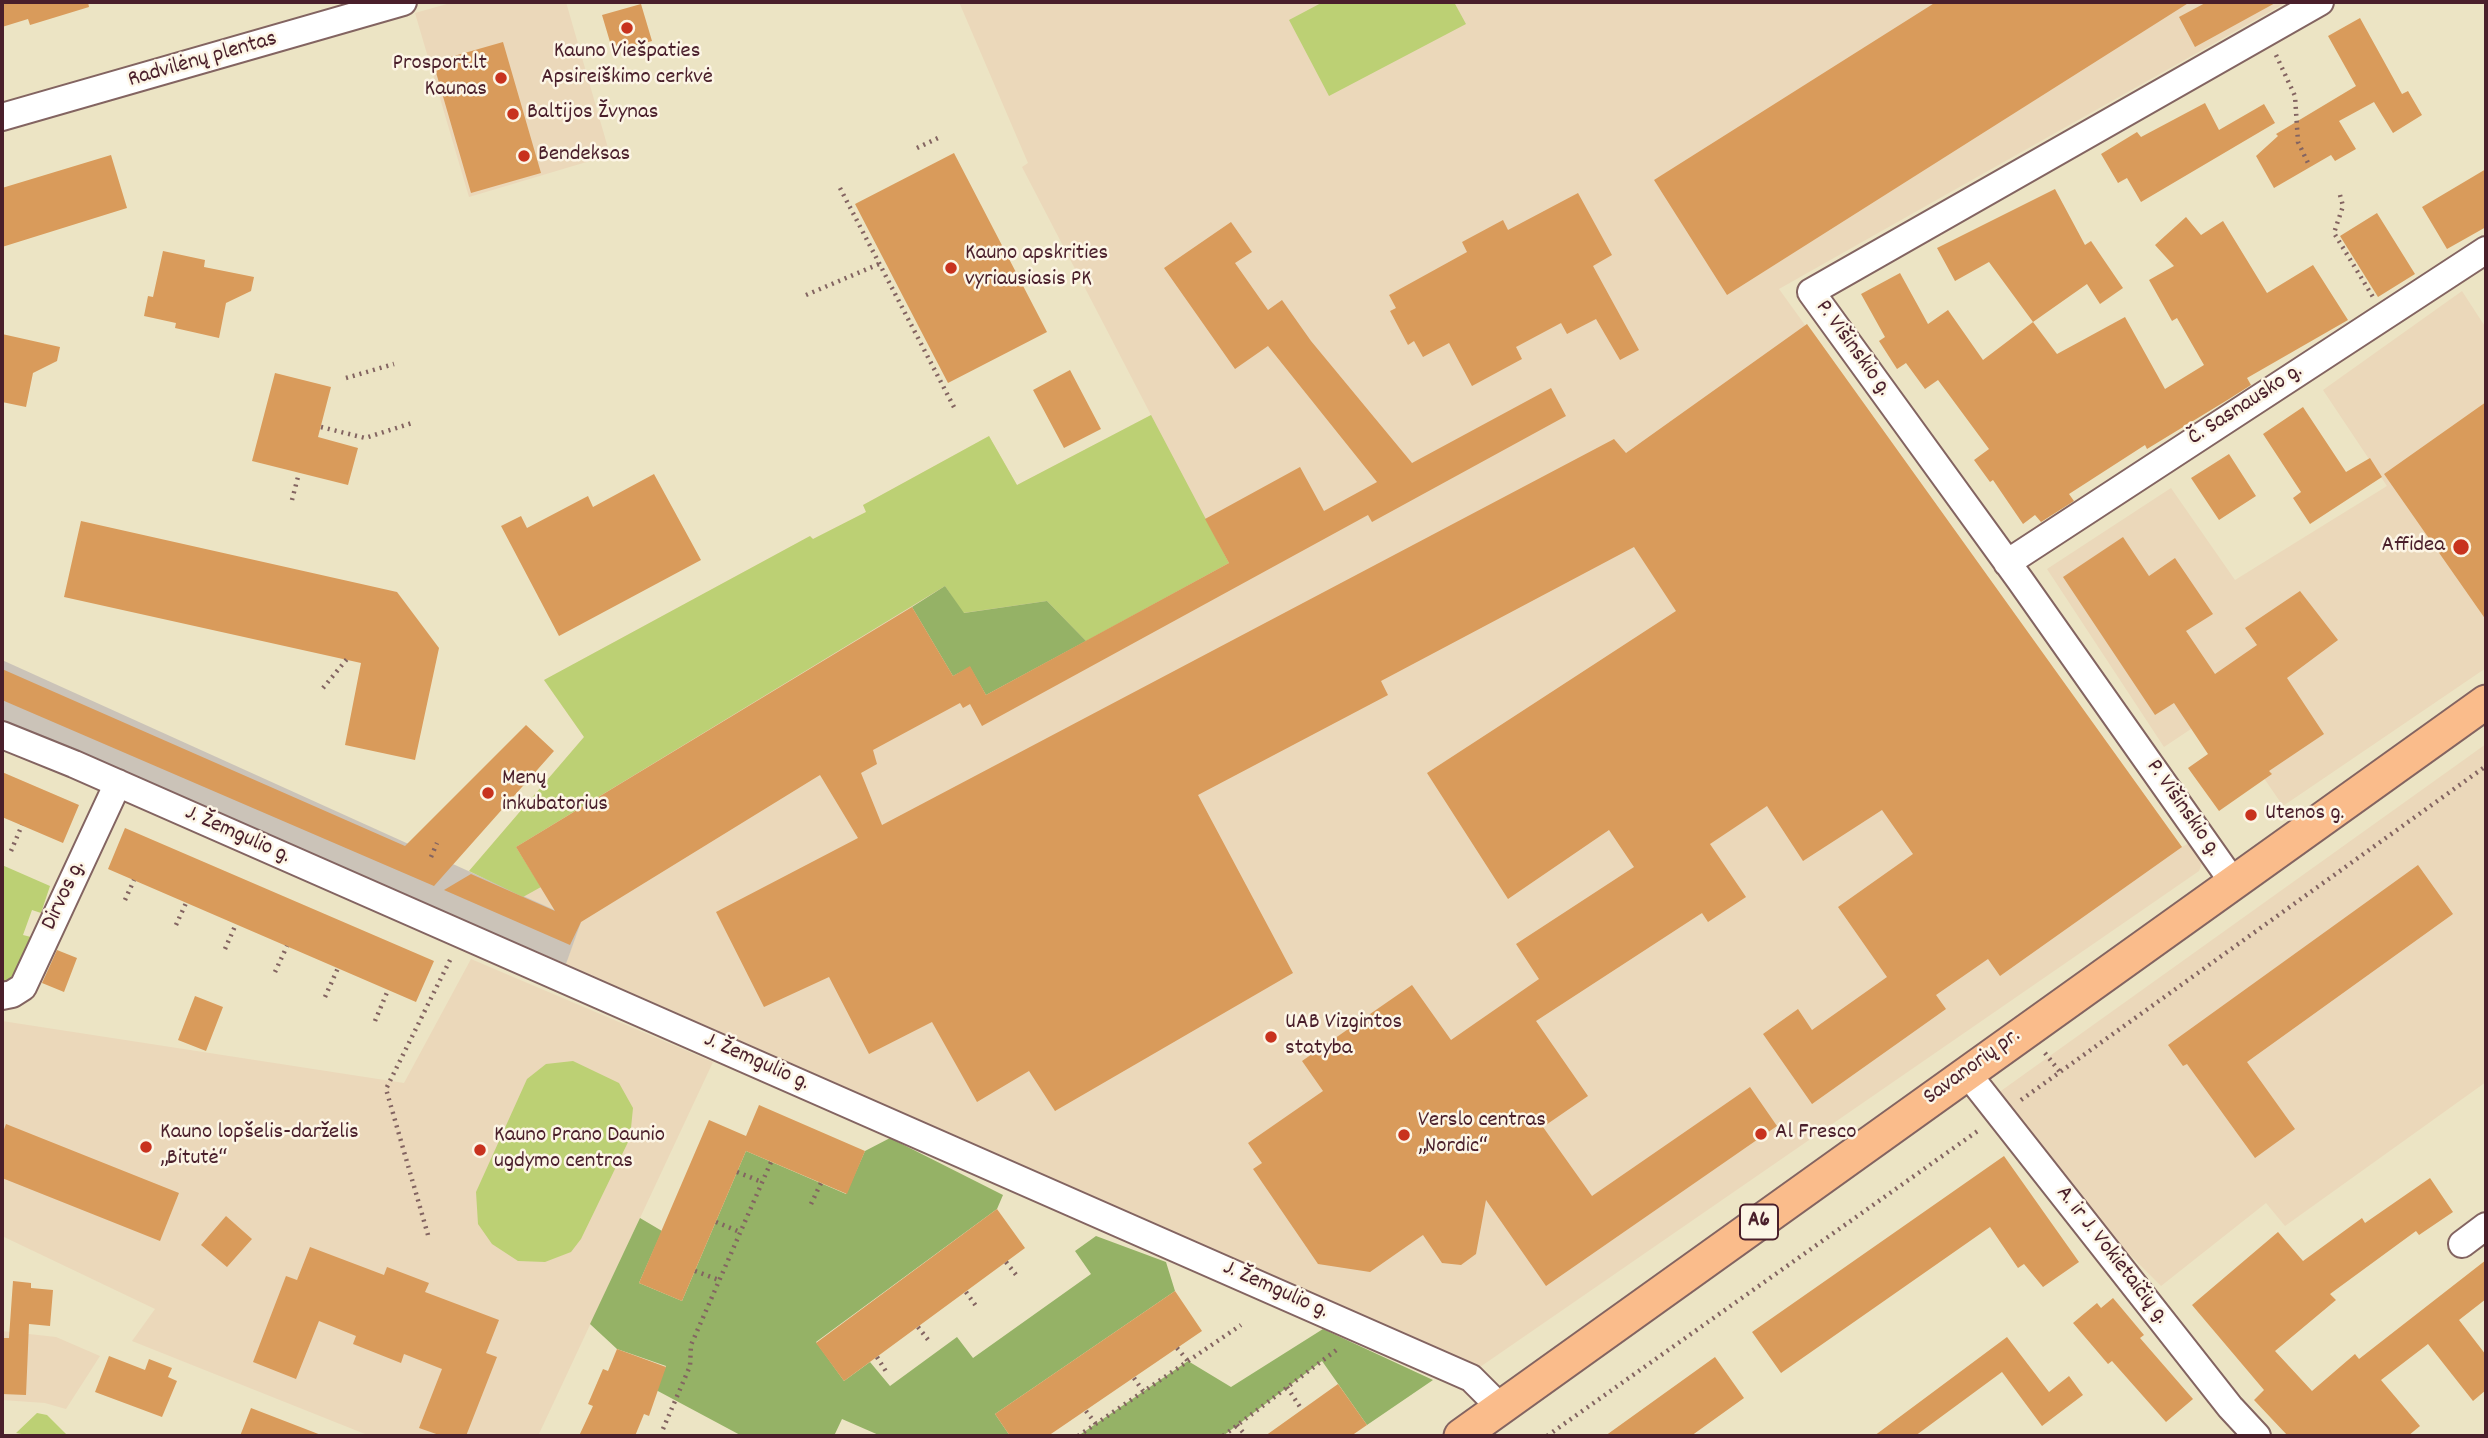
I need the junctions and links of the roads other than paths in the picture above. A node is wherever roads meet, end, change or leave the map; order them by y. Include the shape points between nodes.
1 (403, 2) edge
2 (2320, 2) edge
3 (2, 117) edge
4 (2486, 250) edge
5 (2007, 563) junction
6 (2486, 702) edge
7 (2, 735) edge
8 (118, 783) junction
9 (2234, 882) junction
10 (2, 996) edge
11 (1966, 1073) junction
12 (2486, 1227) edge
13 (2462, 1244) dead end
14 (1500, 1408) junction
15 (1461, 1436) edge
16 (2257, 1436) edge

1 - 3 street, Radvilėnų plentas
2 - 5 street, P. Višinskio g. via 1811,292
4 - 5 street, Č. Sasnausko g.
5 - 9 street, P. Višinskio g.
6 - 9 main road, Savanorių pr. / A6
7 - 8 street, J. Žemgulio g.
8 - 10 street, Dirvos g. via 23,987
8 - 14 street, J. Žemgulio g. via 1471,1378
9 - 11 main road, Savanorių pr. / A6
11 - 14 main road, Savanorių pr. / A6
11 - 16 street, A. ir J. Vokietaičių g.
12 - 13 street
14 - 15 main road, Savanorių pr. / A6

